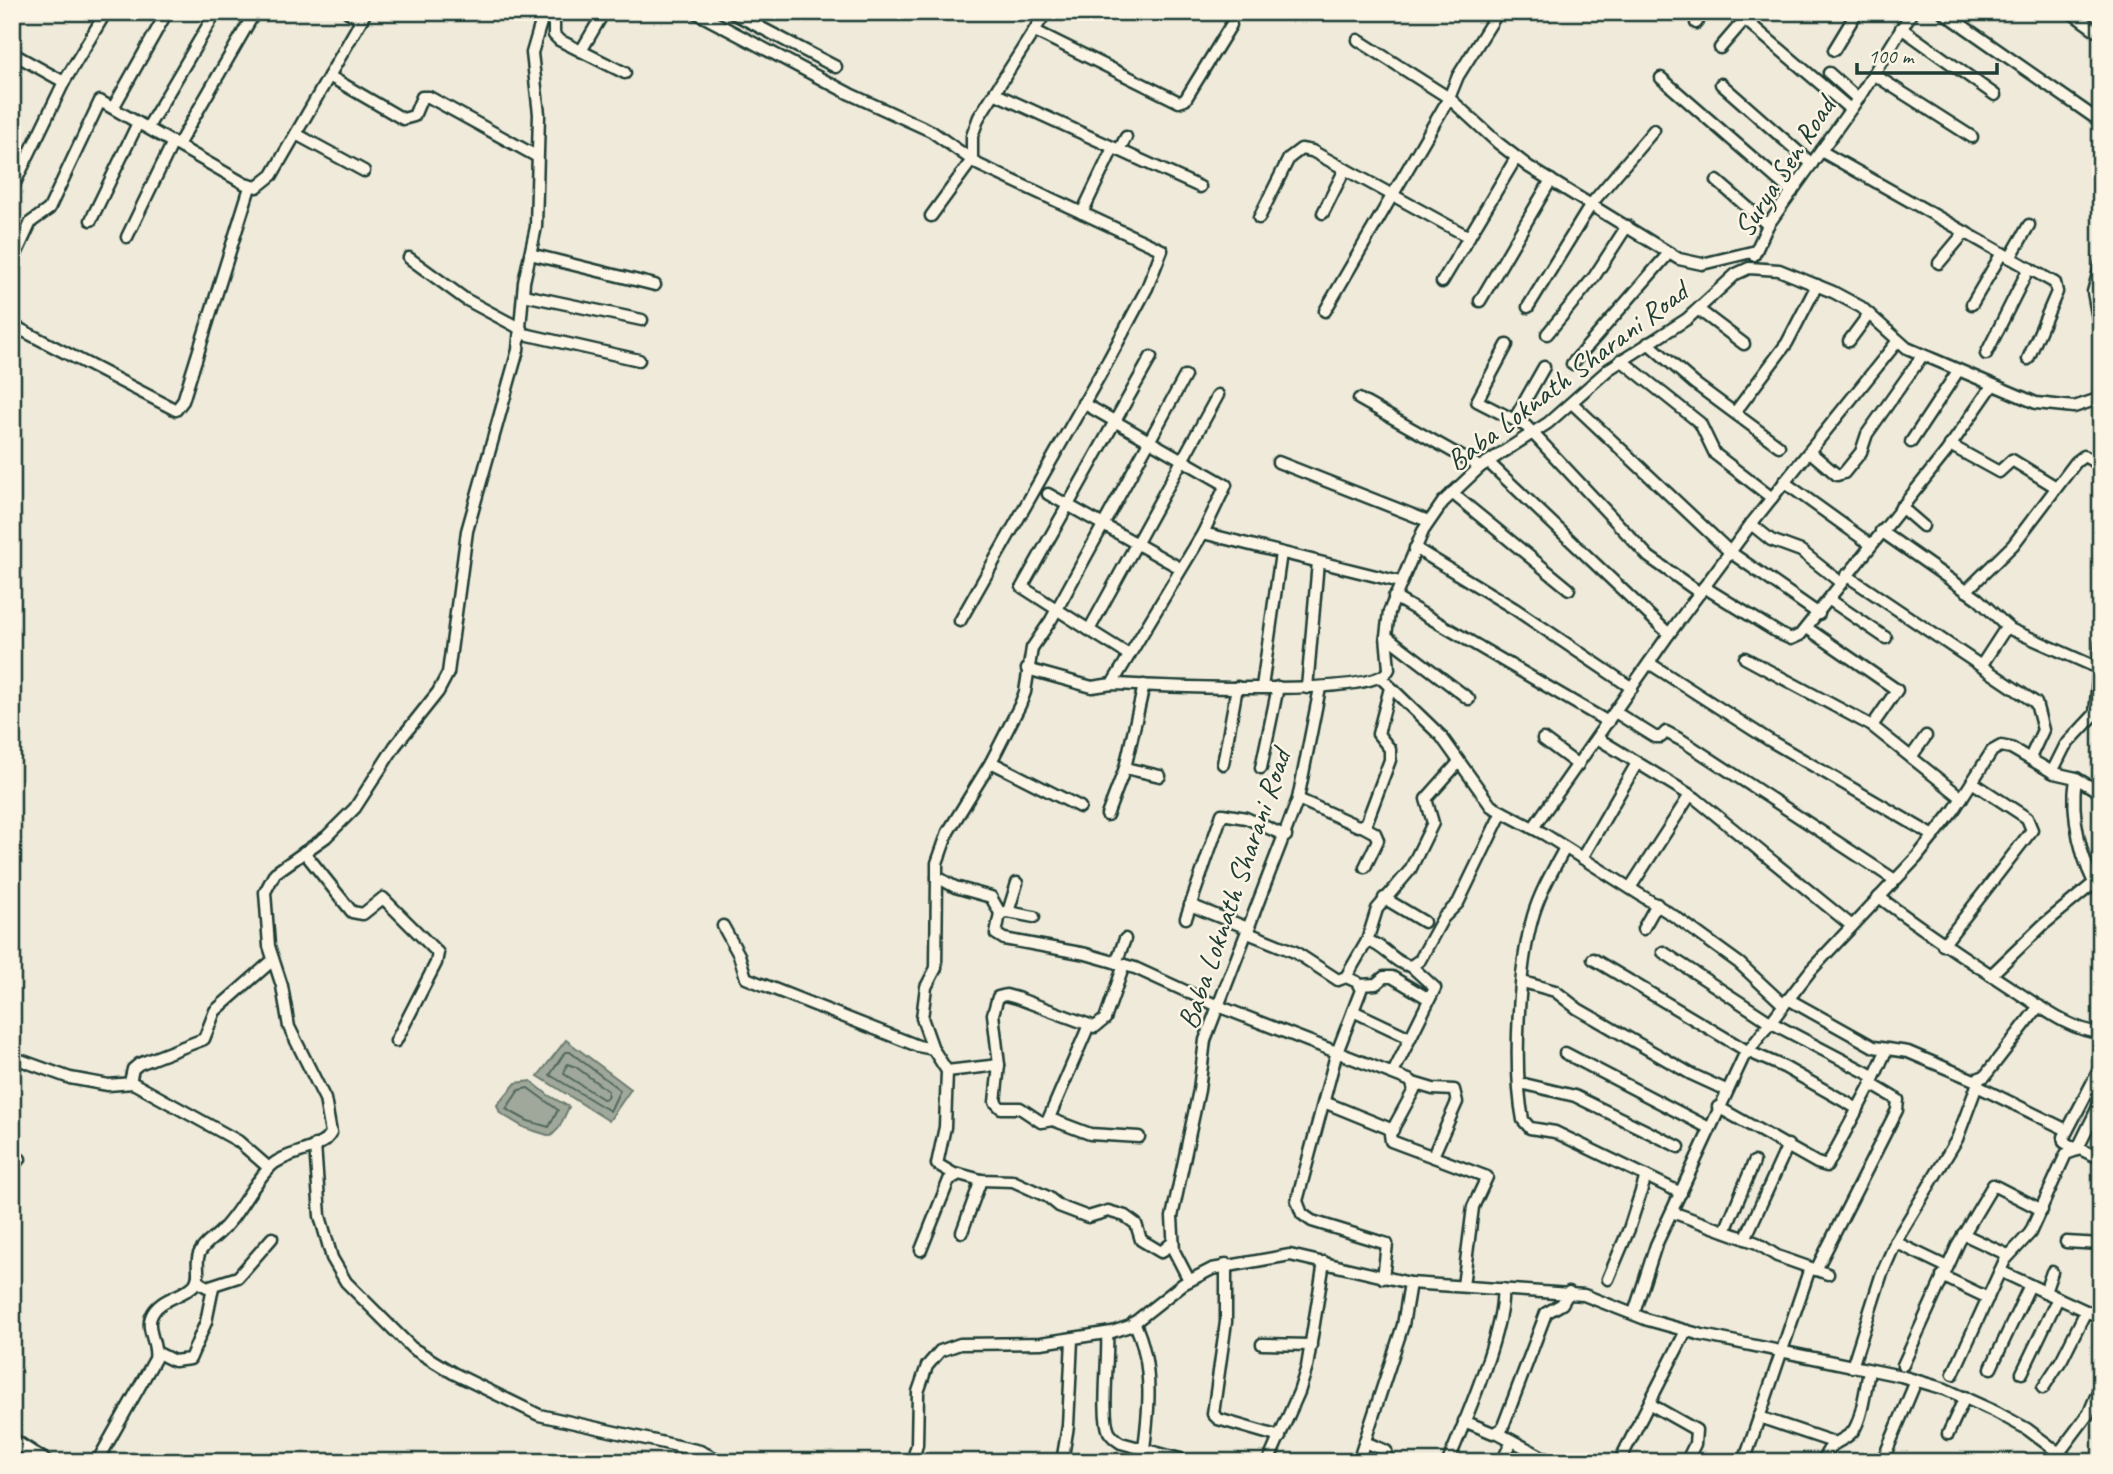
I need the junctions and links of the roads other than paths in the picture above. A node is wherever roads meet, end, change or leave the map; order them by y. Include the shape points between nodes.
1 (106, 12) edge
2 (167, 12) edge
3 (216, 12) edge
4 (255, 12) edge
5 (348, 12) edge
6 (604, 12) edge
7 (695, 12) edge
8 (731, 12) edge
9 (1046, 12) edge
10 (1498, 12) edge
11 (1704, 12) edge
12 (1736, 12) edge
13 (1857, 12) edge
14 (1912, 12) edge
15 (1943, 12) edge
16 (2070, 12) edge
17 (543, 14) edge
18 (364, 16) edge
19 (1748, 16) edge
20 (1696, 23) dead end
21 (1231, 25) dead end
22 (1901, 28) junction
23 (1035, 31) junction
24 (2101, 34) edge
25 (1358, 40) dead end
26 (1720, 48) dead end
27 (1833, 50) dead end
28 (581, 51) junction
29 (12, 53) edge
30 (836, 67) dead end
31 (625, 73) dead end
32 (1829, 73) dead end
33 (1874, 74) junction
34 (329, 76) junction
35 (1661, 78) dead end
36 (64, 82) junction
37 (1721, 84) dead end
38 (996, 94) junction
39 (1995, 95) dead end
40 (1449, 98) junction
41 (1858, 99) junction
42 (113, 108) junction
43 (1850, 109) junction
44 (138, 122) junction
45 (2101, 122) edge
46 (148, 127) junction
47 (1654, 130) dead end
48 (296, 134) junction
49 (1126, 137) dead end
50 (1972, 137) dead end
51 (176, 144) junction
52 (1116, 149) junction
53 (1821, 151) junction
54 (536, 156) junction
55 (1516, 158) junction
56 (972, 160) junction
57 (1812, 164) junction
58 (1345, 169) junction
59 (364, 172) dead end
60 (1551, 180) junction
61 (1717, 181) dead end
62 (250, 187) junction
63 (1199, 187) dead end
64 (12, 189) edge
65 (1791, 192) junction
66 (1391, 193) junction
67 (1592, 203) junction
68 (1082, 213) junction
69 (1323, 213) dead end
70 (931, 216) dead end
71 (1259, 218) dead end
72 (91, 220) dead end
73 (1768, 225) junction
74 (2029, 225) dead end
75 (1627, 226) junction
76 (1965, 232) junction
77 (127, 237) dead end
78 (1469, 237) junction
79 (1756, 251) junction
80 (1669, 253) junction
81 (530, 254) junction
82 (2006, 256) junction
83 (410, 258) dead end
84 (12, 263) edge
85 (1938, 263) dead end
86 (2101, 263) edge
87 (1749, 268) junction
88 (2029, 268) junction
89 (1442, 282) dead end
90 (656, 285) dead end
91 (1817, 285) junction
92 (524, 295) junction
93 (1480, 300) dead end
94 (1972, 304) dead end
95 (1528, 307) dead end
96 (1699, 310) junction
97 (1325, 311) dead end
98 (1869, 314) junction
99 (642, 320) dead end
100 (12, 325) edge
101 (517, 329) junction
102 (1546, 334) dead end
103 (2101, 335) edge
104 (1849, 341) dead end
105 (1897, 342) junction
106 (1648, 343) junction
107 (1744, 344) dead end
108 (1507, 345) dead end
109 (1986, 354) dead end
110 (1922, 356) junction
111 (1151, 357) dead end
112 (2028, 359) dead end
113 (639, 360) dead end
114 (1621, 360) junction
115 (1572, 364) dead end
116 (1544, 367) dead end
117 (1958, 371) junction
118 (1185, 376) dead end
119 (1992, 386) junction
120 (1218, 395) dead end
121 (2101, 398) edge
122 (1359, 399) dead end
123 (1572, 402) junction
124 (1083, 403) junction
125 (1736, 411) junction
126 (1514, 420) junction
127 (1115, 421) junction
128 (1531, 433) junction
129 (1150, 441) junction
130 (1911, 442) dead end
131 (1950, 445) junction
132 (1779, 446) dead end
133 (1810, 452) junction
134 (1183, 460) junction
135 (1278, 462) dead end
136 (1484, 464) junction
137 (2101, 465) edge
138 (1784, 482) junction
139 (2056, 488) junction
140 (1452, 493) junction
141 (1048, 494) dead end
142 (1772, 498) junction
143 (1068, 505) junction
144 (1901, 507) junction
145 (1428, 521) junction
146 (1751, 524) junction
147 (1103, 525) junction
148 (1923, 526) dead end
149 (1881, 531) junction
150 (1203, 533) junction
151 (1136, 544) junction
152 (1870, 544) junction
153 (1415, 548) junction
154 (1730, 552) junction
155 (1281, 553) junction
156 (1318, 562) junction
157 (1180, 568) junction
158 (1843, 579) junction
159 (1400, 582) junction
160 (1569, 589) dead end
161 (1702, 590) junction
162 (1966, 591) junction
163 (1394, 597) junction
164 (1830, 600) junction
165 (1057, 610) junction
166 (1819, 614) junction
167 (960, 621) dead end
168 (2007, 626) junction
169 (1807, 628) junction
170 (1089, 630) junction
171 (1669, 634) junction
172 (1386, 636) junction
173 (1886, 638) dead end
174 (2101, 643) edge
175 (1129, 655) junction
176 (1745, 658) dead end
177 (1649, 663) junction
178 (1981, 666) junction
179 (2098, 668) junction
180 (1027, 669) junction
181 (1381, 678) junction
182 (1112, 684) junction
183 (1144, 685) junction
184 (1237, 687) junction
185 (1262, 687) junction
186 (1278, 687) junction
187 (1307, 688) junction
188 (1320, 688) junction
189 (1390, 688) junction
190 (1632, 688) junction
191 (1469, 699) dead end
192 (1615, 712) junction
193 (1608, 722) junction
194 (1872, 726) junction
195 (1926, 736) dead end
196 (1597, 738) junction
197 (1543, 739) dead end
198 (1911, 757) junction
199 (2030, 758) junction
200 (991, 762) junction
201 (1459, 762) junction
202 (1637, 763) junction
203 (1223, 764) dead end
204 (1578, 765) junction
205 (1125, 768) junction
206 (1261, 768) dead end
207 (2052, 772) junction
208 (1160, 776) dead end
209 (2076, 778) junction
210 (1972, 782) junction
211 (2101, 793) edge
212 (1690, 795) junction
213 (1962, 798) junction
214 (1298, 799) junction
215 (1080, 807) dead end
216 (1502, 813) junction
217 (1107, 816) dead end
218 (1362, 826) junction
219 (1533, 828) junction
220 (1286, 836) junction
221 (1934, 836) junction
222 (1565, 848) junction
223 (304, 852) junction
224 (1582, 858) junction
225 (1365, 867) dead end
226 (937, 877) junction
227 (1895, 880) junction
228 (1017, 883) dead end
229 (2094, 883) junction
230 (1630, 888) junction
231 (2101, 895) edge
232 (1879, 897) junction
233 (1384, 898) junction
234 (1190, 905) junction
235 (1657, 905) junction
236 (1004, 912) junction
237 (1034, 917) dead end
238 (1186, 918) dead end
239 (1424, 922) dead end
240 (723, 926) dead end
241 (1852, 926) junction
242 (1643, 929) dead end
243 (1249, 931) junction
244 (1125, 939) dead end
245 (1367, 941) junction
246 (1943, 945) junction
247 (1663, 952) dead end
248 (1593, 958) dead end
249 (272, 960) junction
250 (1120, 964) junction
251 (1411, 966) junction
252 (1991, 975) junction
253 (1346, 977) junction
254 (1523, 982) junction
255 (1360, 985) junction
256 (1429, 999) junction
257 (1786, 1002) junction
258 (1218, 1006) junction
259 (2039, 1006) junction
260 (1353, 1011) junction
261 (1770, 1022) junction
262 (1088, 1025) junction
263 (2101, 1033) edge
264 (1408, 1037) junction
265 (396, 1041) dead end
266 (933, 1049) junction
267 (1747, 1051) junction
268 (1886, 1051) junction
269 (1337, 1052) junction
270 (1565, 1053) dead end
271 (12, 1058) edge
272 (999, 1065) junction
273 (2101, 1066) edge
274 (947, 1071) junction
275 (1392, 1073) junction
276 (1872, 1080) junction
277 (130, 1082) junction
278 (1413, 1083) junction
279 (1520, 1083) junction
280 (1978, 1083) junction
281 (1726, 1090) junction
282 (2101, 1101) edge
283 (1324, 1102) junction
284 (1718, 1107) junction
285 (1858, 1109) junction
286 (1048, 1120) junction
287 (1709, 1128) junction
288 (1393, 1129) junction
289 (2067, 1130) junction
290 (1139, 1137) dead end
291 (315, 1145) junction
292 (1788, 1145) junction
293 (1679, 1147) dead end
294 (2076, 1148) junction
295 (1433, 1156) junction
296 (2101, 1159) edge
297 (1755, 1162) dead end
298 (269, 1168) junction
299 (954, 1174) junction
300 (1646, 1176) junction
301 (981, 1180) junction
302 (1681, 1193) junction
303 (2042, 1210) junction
304 (1672, 1212) junction
305 (1725, 1231) junction
306 (962, 1232) dead end
307 (1963, 1234) junction
308 (272, 1238) dead end
309 (1745, 1239) junction
310 (1173, 1242) junction
311 (1895, 1242) junction
312 (2066, 1242) dead end
313 (2101, 1244) edge
314 (921, 1250) dead end
315 (2008, 1255) junction
316 (1324, 1262) junction
317 (1226, 1264) junction
318 (1813, 1269) junction
319 (1945, 1271) junction
320 (2000, 1271) junction
321 (2052, 1272) dead end
322 (1828, 1274) dead end
323 (1382, 1278) junction
324 (1608, 1279) dead end
325 (1189, 1280) junction
326 (197, 1281) junction
327 (1464, 1281) junction
328 (1410, 1283) junction
329 (2030, 1285) junction
330 (213, 1287) junction
331 (1502, 1289) junction
332 (1569, 1292) junction
333 (2045, 1292) junction
334 (1987, 1298) junction
335 (2058, 1298) junction
336 (2086, 1311) junction
337 (1634, 1313) junction
338 (2101, 1318) edge
339 (1135, 1322) junction
340 (1686, 1331) junction
341 (1107, 1333) junction
342 (1072, 1339) junction
343 (1262, 1343) dead end
344 (1311, 1345) junction
345 (1782, 1351) junction
346 (156, 1352) junction
347 (1903, 1365) dead end
348 (1852, 1367) junction
349 (1991, 1368) dead end
350 (1869, 1371) junction
351 (2022, 1373) dead end
352 (1953, 1374) dead end
353 (1916, 1381) junction
354 (2101, 1384) edge
355 (2043, 1388) dead end
356 (1965, 1397) junction
357 (1650, 1404) junction
358 (1759, 1417) junction
359 (1464, 1421) junction
360 (1498, 1433) junction
361 (1948, 1434) dead end
362 (1280, 1437) junction
363 (12, 1440) edge
364 (1512, 1441) junction
365 (1365, 1442) junction
366 (1833, 1442) junction
367 (1144, 1449) junction
368 (2059, 1453) junction
369 (46, 1462) edge
370 (97, 1462) edge
371 (723, 1462) edge
372 (912, 1462) edge
373 (1062, 1462) edge
374 (1142, 1462) edge
375 (1191, 1462) edge
376 (1268, 1462) edge
377 (1358, 1462) edge
378 (1384, 1462) edge
379 (1448, 1462) edge
380 (1502, 1462) edge
381 (1552, 1462) edge
382 (1619, 1462) edge
383 (1686, 1462) edge
384 (1744, 1462) edge
385 (1823, 1462) edge
386 (1882, 1462) edge
387 (2071, 1462) edge

1 - 36 street
2 - 42 street
3 - 46 street
4 - 51 street
5 - 18 street
6 - 28 street
7 - 56 street via 931,131
8 - 30 street
9 - 23 street
10 - 40 street
11 - 20 street
12 - 19 street
13 - 27 street
14 - 22 street, Surya Sen Road
15 - 45 street
16 - 24 street
17 - 28 street via 554,22 556,37
17 - 54 street via 532,52 539,114
18 - 34 street
19 - 26 street
19 - 43 street
21 - 23 street via 1185,100 1179,102
22 - 33 street, Surya Sen Road
22 - 39 street
23 - 38 street
25 - 40 street
28 - 31 street
29 - 36 street
32 - 41 street
33 - 41 street, Surya Sen Road
33 - 50 street
34 - 48 street
34 - 54 street via 403,119 411,118 422,97 429,97
35 - 65 street
36 - 64 street
37 - 57 street
38 - 52 street
38 - 56 street via 972,135
40 - 55 street
40 - 66 street
41 - 43 street, Surya Sen Road
42 - 44 street
42 - 84 street via 100,101 49,209 31,222
43 - 53 street, Surya Sen Road
44 - 46 street
44 - 72 street
46 - 51 street
47 - 67 street
48 - 59 street
48 - 62 street via 265,183
49 - 52 street
51 - 62 street
51 - 77 street
52 - 63 street
52 - 68 street
53 - 57 street, Surya Sen Road
53 - 76 street
54 - 81 street via 536,228
55 - 60 street
55 - 78 street
56 - 68 street
56 - 70 street
57 - 65 street, Surya Sen Road
58 - 66 street
58 - 69 street
58 - 71 street via 1312,151 1294,152
60 - 67 street
60 - 93 street
61 - 73 street
62 - 100 street via 183,401 176,411
65 - 73 street, Surya Sen Road
66 - 78 street
66 - 97 street
67 - 75 street
67 - 95 street
68 - 124 street via 1161,250 1147,288
73 - 79 street, Surya Sen Road
74 - 82 street
75 - 80 street
75 - 102 street via 1594,277
76 - 82 street
76 - 85 street
78 - 89 street
79 - 80 street via 1702,264
79 - 87 street, Surya Sen Road
80 - 115 street
81 - 90 street
81 - 92 street
82 - 88 street
82 - 94 street
83 - 101 street via 454,292
86 - 103 street via 2093,292
87 - 91 street, Surya Sen Road via 1779,270
87 - 96 street, Baba Loknath Sharani Road via 1736,274
88 - 109 street
88 - 112 street via 2058,287
91 - 98 street, Surya Sen Road
91 - 125 street via 1787,343
92 - 99 street
92 - 101 street
96 - 106 street, Baba Loknath Sharani Road
96 - 107 street
98 - 104 street
98 - 105 street, Surya Sen Road
101 - 113 street
101 - 223 street via 467,531 444,681 343,823
105 - 110 street, Surya Sen Road
105 - 133 street
106 - 114 street, Baba Loknath Sharani Road
106 - 125 street via 1694,383
108 - 126 street via 1477,401
110 - 117 street, Surya Sen Road
110 - 133 street via 1844,473 1837,475
111 - 127 street
114 - 123 street, Baba Loknath Sharani Road
114 - 142 street via 1700,423 1715,454
116 - 126 street
117 - 119 street, Surya Sen Road
117 - 130 street
118 - 129 street
119 - 121 street, Surya Sen Road via 2061,407
119 - 131 street
120 - 134 street
122 - 136 street
123 - 128 street, Baba Loknath Sharani Road
123 - 154 street
124 - 127 street
124 - 167 street
125 - 132 street
126 - 128 street
127 - 129 street
127 - 143 street
128 - 136 street, Baba Loknath Sharani Road
128 - 161 street via 1657,565
129 - 134 street
129 - 147 street
131 - 139 street via 1999,472 2012,460
131 - 144 street
133 - 138 street
134 - 150 street via 1226,485
134 - 151 street
135 - 145 street
136 - 140 street, Baba Loknath Sharani Road
136 - 171 street
137 - 139 street via 2089,457 2081,458
138 - 142 street
138 - 152 street
139 - 162 street via 2005,554
140 - 145 street, Baba Loknath Sharani Road
140 - 160 street
141 - 143 street
142 - 146 street
143 - 147 street
143 - 165 street via 1022,587
144 - 148 street
144 - 149 street
145 - 153 street, Baba Loknath Sharani Road
146 - 154 street
146 - 158 street
147 - 151 street
147 - 165 street
149 - 152 street
149 - 162 street
150 - 155 street
150 - 157 street
151 - 157 street
151 - 170 street
152 - 158 street
153 - 159 street, Baba Loknath Sharani Road
153 - 190 street
154 - 161 street
154 - 166 street
155 - 156 street
155 - 185 street
156 - 159 street
156 - 187 street
157 - 175 street
158 - 164 street
158 - 178 street
159 - 163 street, Baba Loknath Sharani Road
161 - 169 street via 1791,639
161 - 171 street
162 - 168 street
163 - 172 street, Baba Loknath Sharani Road
163 - 193 street
164 - 166 street
164 - 173 street
165 - 170 street
165 - 180 street via 1032,648
166 - 169 street
168 - 178 street
168 - 179 street
169 - 194 street via 1897,690
170 - 175 street
171 - 177 street
172 - 181 street, Baba Loknath Sharani Road via 1389,669
172 - 191 street
174 - 179 street
175 - 182 street
176 - 194 street
177 - 190 street
177 - 221 street via 1769,740
178 - 199 street via 2036,704 2043,730
179 - 207 street via 2095,714 2064,746
180 - 182 street via 1092,687
180 - 200 street via 1025,692
181 - 188 street
181 - 189 street
182 - 183 street
183 - 184 street
183 - 205 street
184 - 185 street
184 - 203 street
185 - 186 street
186 - 187 street
186 - 206 street
187 - 188 street
188 - 214 street, Baba Loknath Sharani Road
189 - 201 street via 1441,736
189 - 218 street via 1378,734 1390,749 1390,760
190 - 192 street
192 - 193 street
192 - 227 street via 1655,737 1666,732 1683,740
193 - 196 street
194 - 198 street
195 - 198 street
196 - 202 street
196 - 204 street
197 - 204 street
198 - 213 street
199 - 207 street
199 - 210 street via 1998,747
200 - 215 street
200 - 226 street via 953,821 937,863
201 - 216 street via 1487,802
201 - 233 street via 1426,799 1433,823 1410,870
202 - 212 street
202 - 224 street
204 - 219 street
205 - 208 street
205 - 217 street
207 - 209 street
209 - 211 street
209 - 229 street via 2074,810
210 - 213 street
210 - 246 street via 2027,818 2032,831
212 - 230 street
212 - 241 street
213 - 221 street
214 - 218 street
214 - 220 street, Baba Loknath Sharani Road
216 - 219 street
216 - 251 street via 1458,903 1443,918 1420,960
218 - 225 street via 1378,840
219 - 222 street
220 - 234 street via 1245,818 1222,814
220 - 243 street, Baba Loknath Sharani Road
221 - 227 street
222 - 224 street
222 - 254 street via 1532,919
223 - 249 street via 275,873 265,892
223 - 265 street via 352,912 363,914 383,898 438,953
224 - 230 street
226 - 236 street via 991,897
226 - 266 street via 936,968 926,987 922,1018
227 - 232 street
228 - 236 street
229 - 231 street
229 - 252 street
230 - 235 street
232 - 241 street
232 - 246 street
233 - 239 street
233 - 245 street
234 - 238 street
234 - 243 street
235 - 242 street
235 - 257 street
236 - 237 street
236 - 250 street via 996,934 1004,939
240 - 266 street via 746,978
241 - 257 street
243 - 253 street via 1295,952 1338,981
243 - 258 street, Baba Loknath Sharani Road
244 - 250 street
245 - 251 street
245 - 253 street
246 - 252 street
247 - 261 street
248 - 267 street
249 - 277 street via 215,1011 204,1040 139,1064
249 - 291 street via 289,1027 319,1084 330,1118 329,1137
250 - 258 street
250 - 262 street via 1105,1019 1095,1027
251 - 256 street via 1434,984
252 - 259 street
253 - 255 street
254 - 279 street
254 - 281 street via 1555,991 1578,1009
255 - 256 street via 1377,984 1392,976
255 - 260 street
256 - 264 street
257 - 261 street
257 - 268 street
258 - 269 street
258 - 310 street, Baba Loknath Sharani Road via 1205,1040 1184,1170 1174,1199
259 - 263 street via 2080,1030
259 - 280 street
260 - 264 street
260 - 269 street
261 - 267 street
261 - 276 street
262 - 272 street via 1001,995 993,1014
262 - 286 street
264 - 275 street
266 - 274 street
267 - 281 street
267 - 285 street
268 - 276 street
268 - 280 street via 1897,1048
269 - 275 street
269 - 283 street
270 - 287 street
271 - 277 street via 83,1080 108,1085
272 - 274 street
272 - 286 street via 995,1104
273 - 289 street
274 - 299 street via 945,1128 937,1164
275 - 278 street
276 - 285 street
276 - 318 street via 1898,1100 1897,1110
277 - 298 street via 238,1141
278 - 288 street via 1414,1090
278 - 295 street via 1457,1094
279 - 293 street via 1566,1093
279 - 300 street via 1523,1120 1530,1128 1555,1132
280 - 289 street
280 - 311 street via 1953,1146
281 - 284 street
282 - 294 street
283 - 288 street
283 - 323 street via 1297,1194 1298,1208 1320,1225 1383,1241 1388,1247
284 - 287 street
284 - 292 street
285 - 292 street via 1827,1166
286 - 290 street via 1090,1134
287 - 302 street
288 - 295 street via 1391,1141
289 - 294 street via 2064,1142
291 - 298 street
291 - 371 street via 320,1216 332,1258 346,1282 412,1348 539,1415 700,1451
292 - 309 street
294 - 296 street
294 - 303 street via 2066,1154
295 - 327 street via 1487,1177 1474,1207
297 - 305 street
298 - 326 street via 203,1247
299 - 301 street
299 - 314 street
300 - 302 street
300 - 324 street
301 - 306 street
301 - 310 street via 1013,1181 1088,1217 1108,1211 1125,1216 1136,1224 1141,1240 1161,1252
302 - 304 street
303 - 307 street via 1993,1185
303 - 315 street via 2024,1240
304 - 305 street
304 - 337 street
305 - 309 street
307 - 315 street
307 - 319 street
308 - 330 street via 238,1278
309 - 318 street
310 - 325 street, Baba Loknath Sharani Road
311 - 319 street
311 - 348 street
312 - 313 street
315 - 320 street
316 - 317 street via 1290,1255
316 - 323 street
316 - 344 street
317 - 325 street
317 - 362 street via 1226,1322 1213,1415
318 - 322 street
318 - 345 street
319 - 334 street
319 - 347 street
320 - 329 street
320 - 334 street
321 - 333 street
323 - 328 street
325 - 339 street
326 - 330 street
326 - 346 street via 153,1312 150,1321
327 - 328 street
327 - 331 street
328 - 365 street via 1403,1325
329 - 333 street
329 - 349 street
330 - 346 street via 206,1322 190,1359 174,1361
331 - 332 street
331 - 359 street via 1502,1314
332 - 337 street
332 - 360 street via 1562,1304 1546,1313
333 - 335 street
334 - 352 street
335 - 336 street
335 - 351 street
336 - 338 street
336 - 355 street
337 - 340 street
339 - 341 street
339 - 367 street via 1149,1369
340 - 345 street
340 - 357 street
341 - 342 street
341 - 367 street via 1108,1430 1121,1443
342 - 372 street via 960,1344 935,1355 918,1392 917,1445
342 - 373 street
343 - 344 street
344 - 362 street via 1299,1392
345 - 348 street
345 - 358 street
346 - 370 street
348 - 350 street
350 - 353 street
350 - 366 street via 1856,1426
353 - 356 street
353 - 386 street
354 - 368 street via 2089,1413
356 - 361 street
356 - 368 street via 2028,1429
357 - 382 street
357 - 383 street via 1696,1430
358 - 366 street
358 - 384 street
359 - 360 street
359 - 379 street
360 - 364 street
362 - 376 street
363 - 369 main road
364 - 380 street
364 - 381 street
365 - 377 street
365 - 378 street via 1386,1451
366 - 385 street
367 - 374 street
367 - 375 street
368 - 387 street

